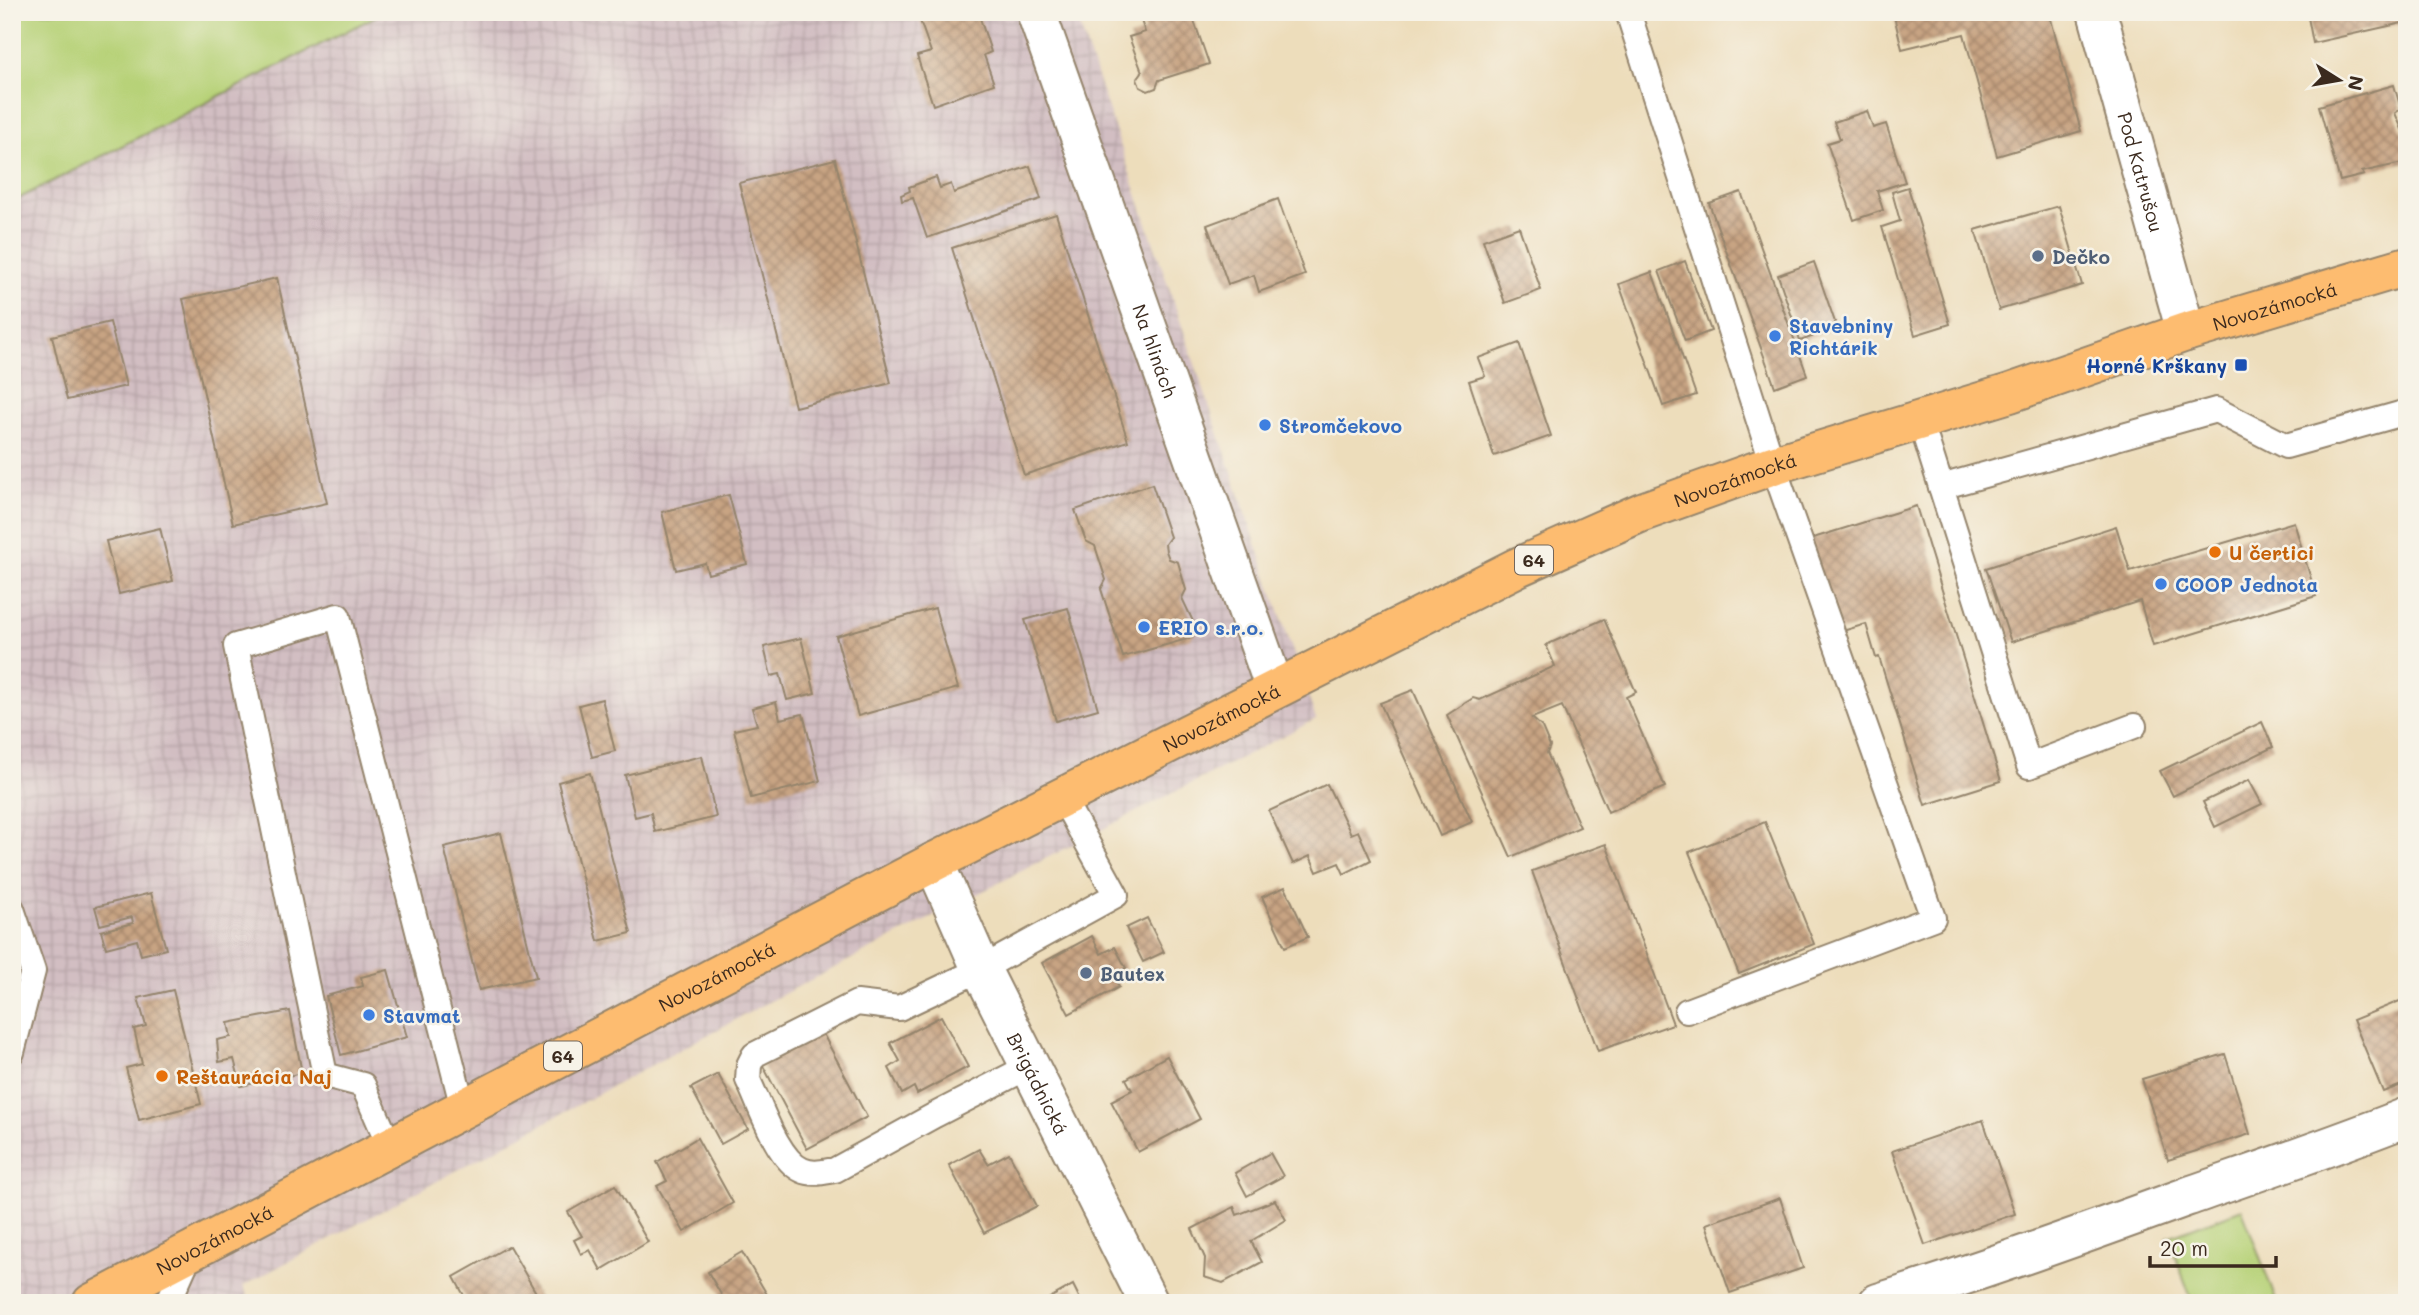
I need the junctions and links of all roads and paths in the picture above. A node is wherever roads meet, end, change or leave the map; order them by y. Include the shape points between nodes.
1 (1036, 12) edge
2 (1628, 12) edge
3 (2097, 12) edge
4 (2407, 266) edge
5 (2186, 332) junction
6 (2407, 412) edge
7 (1920, 420) junction
8 (1773, 466) junction
9 (1941, 487) junction
10 (1275, 688) junction
11 (2134, 726) dead end
12 (1062, 797) junction
13 (934, 862) junction
14 (12, 909) edge
15 (981, 969) junction
16 (1686, 1011) dead end
17 (12, 1052) edge
18 (1030, 1066) junction
19 (463, 1108) junction
20 (2407, 1116) edge
21 (390, 1147) junction
22 (192, 1249) junction
23 (92, 1303) edge
24 (168, 1303) edge
25 (1149, 1303) edge
26 (1878, 1303) edge

1 - 10 street, Na hlinách
2 - 8 lane
3 - 5 street, Pod Katrušou
4 - 5 main road, Novozámocká / 64
5 - 7 main road, Novozámocká / 64
6 - 9 lane via 2286,446 2216,410
7 - 8 main road, Novozámocká / 64
7 - 9 lane
8 - 10 main road, Novozámocká / 64 via 1642,512
8 - 16 lane via 1933,918
9 - 11 lane via 2029,766
10 - 12 main road, Novozámocká / 64
12 - 13 main road, Novozámocká / 64
12 - 15 lane via 1116,895
13 - 15 street, Brigádnická
13 - 19 main road, Novozámocká / 64
14 - 17 lane via 33,971
15 - 18 street, Brigádnická
15 - 18 lane via 899,1008 857,1003 754,1055 748,1080 786,1158 801,1170 817,1174 835,1170
18 - 25 street, Brigádnická
19 - 21 main road, Novozámocká / 64
19 - 21 lane via 338,616 236,646 325,1075 363,1085
20 - 26 street via 2330,1148
21 - 22 main road, Novozámocká / 64
22 - 23 main road, Novozámocká / 64
22 - 24 lane

